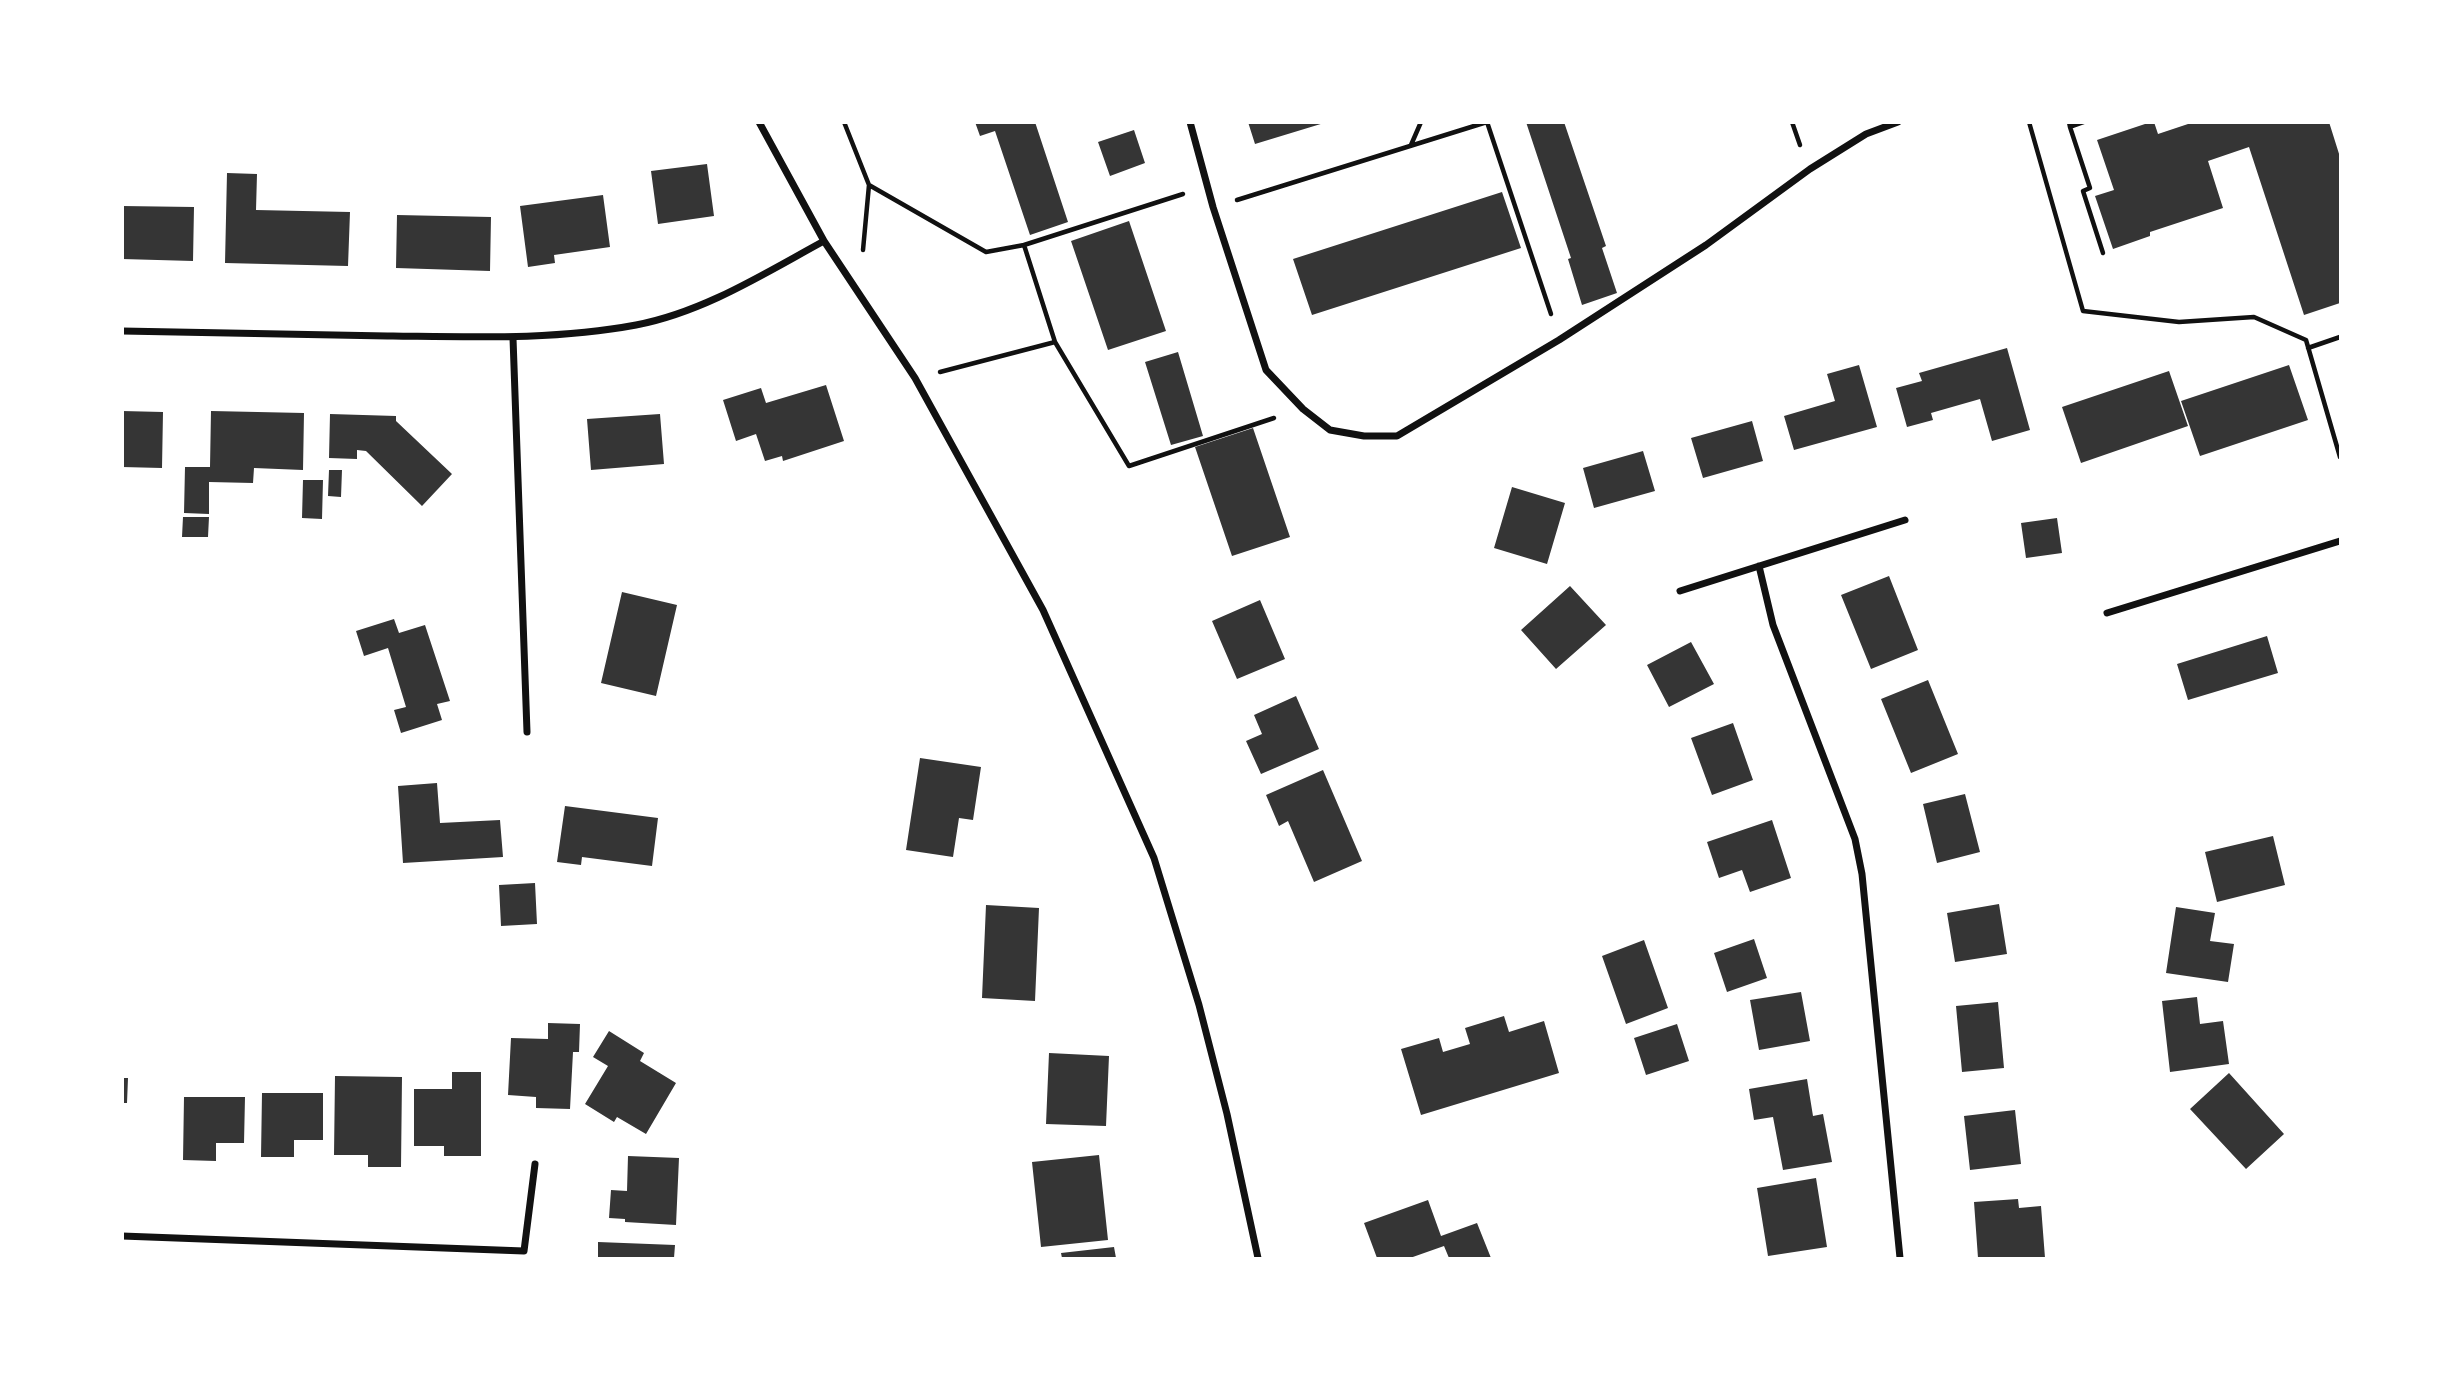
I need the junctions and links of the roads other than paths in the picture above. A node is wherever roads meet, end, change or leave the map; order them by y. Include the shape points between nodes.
1 (759, 122) edge
2 (1190, 122) edge
3 (1898, 122) edge
4 (824, 241) junction
5 (122, 331) edge
6 (513, 338) junction
7 (1905, 520) dead end
8 (2340, 541) edge
9 (1759, 566) junction
10 (1680, 592) dead end
11 (2106, 613) dead end
12 (527, 732) dead end
13 (535, 1164) dead end
14 (122, 1236) edge
15 (1258, 1258) edge
16 (1900, 1258) edge

1 - 4 street
2 - 3 street via 1266,370 1330,430 1364,436 1397,436 1559,340 1706,245 1810,169 1866,134
4 - 6 street via 733,291 649,321
4 - 15 street via 915,378 1042,610 1154,858 1218,1078
5 - 6 street
6 - 12 street
7 - 9 street
8 - 11 street
9 - 10 street
9 - 16 street via 1773,625 1855,839
13 - 14 street via 524,1251

